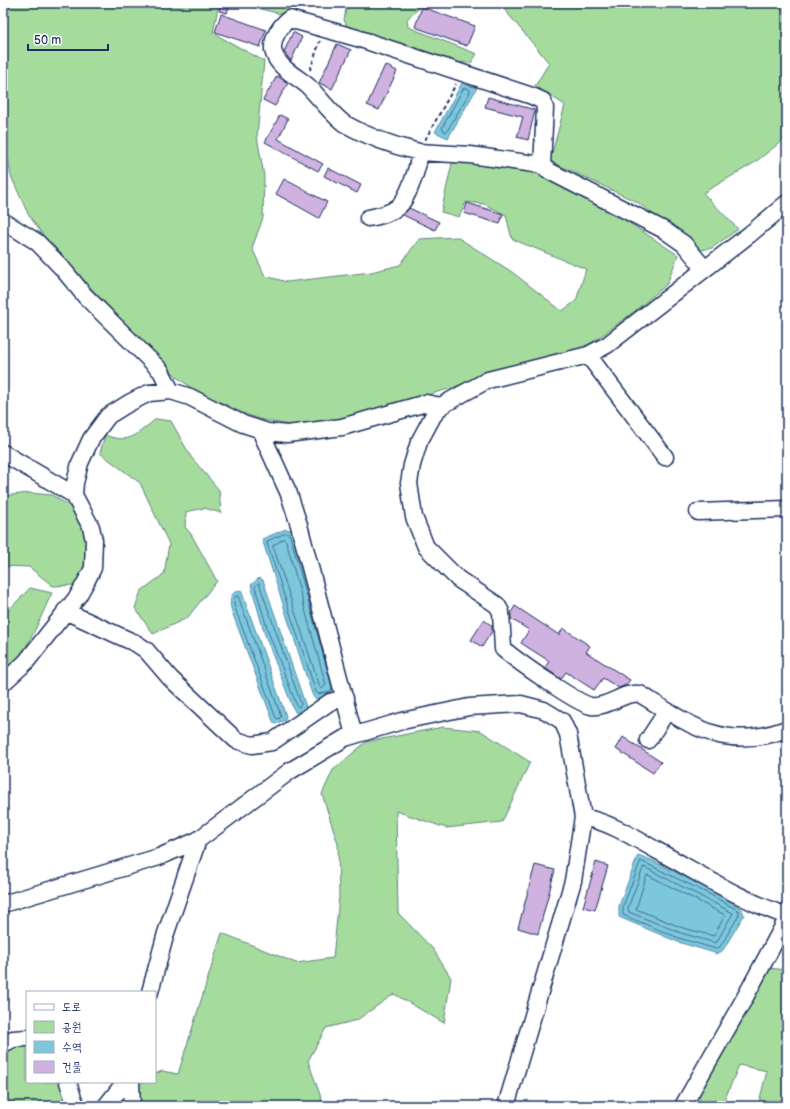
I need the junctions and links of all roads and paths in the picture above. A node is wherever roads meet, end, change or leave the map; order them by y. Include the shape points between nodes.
1 (325, 38) dead end
2 (462, 73) junction
3 (313, 76) dead end
4 (419, 152) junction
5 (542, 165) junction
6 (787, 203) edge
7 (368, 218) dead end
8 (3, 221) edge
9 (705, 269) junction
10 (588, 355) junction
11 (171, 391) junction
12 (441, 406) junction
13 (260, 430) junction
14 (3, 452) edge
15 (664, 458) dead end
16 (74, 496) junction
17 (787, 509) edge
18 (698, 512) dead end
19 (66, 611) junction
20 (3, 683) edge
21 (345, 698) junction
22 (667, 711) junction
23 (787, 729) edge
24 (354, 736) junction
25 (648, 740) dead end
26 (583, 817) junction
27 (198, 840) junction
28 (3, 904) edge
29 (787, 916) edge
30 (787, 919) edge
31 (150, 991) edge
32 (26, 1038) edge
33 (3, 1044) edge
34 (68, 1083) edge
35 (124, 1083) edge
36 (131, 1083) edge
37 (77, 1106) edge
38 (106, 1106) edge
39 (132, 1106) edge
40 (506, 1106) edge
41 (683, 1106) edge

1 - 3 path via 321,39 309,69
2 - 4 path
2 - 4 street via 357,38 289,19 276,34 273,50 280,63 308,86 344,123 400,148
2 - 5 street via 543,101 545,108
4 - 5 street via 470,155
4 - 7 street via 417,172 399,206 385,214
5 - 9 street via 556,176 664,230 684,244
6 - 9 street
8 - 11 street via 36,242 62,268 85,296 161,371
9 - 10 street via 607,345
10 - 12 street via 488,380
10 - 15 street
11 - 13 street via 190,397
11 - 16 street via 149,393 108,416 88,445 80,463
12 - 13 street via 426,403 342,427 287,434
12 - 22 street via 432,416 419,442 409,483 414,518 426,547 458,579 497,605 501,612 503,649 513,658 591,706 610,703 634,693
13 - 21 street via 289,494 299,524
14 - 16 street
16 - 19 street via 91,526 95,554 88,580
17 - 18 street
19 - 20 street via 26,662
19 - 21 street via 146,650 170,678 226,732 244,744 261,745 272,742 330,702
21 - 24 street
22 - 23 street via 690,725 731,738 770,735
22 - 25 street
24 - 26 street via 402,721 469,707 521,704 544,710 562,721 568,734
24 - 27 street via 345,738 290,771
26 - 29 street via 627,834 745,899
26 - 40 street via 573,881
27 - 28 street via 158,857
27 - 31 street via 166,933
30 - 41 street via 740,1008
32 - 33 street via 13,1039
34 - 37 street
35 - 38 street
36 - 39 street

